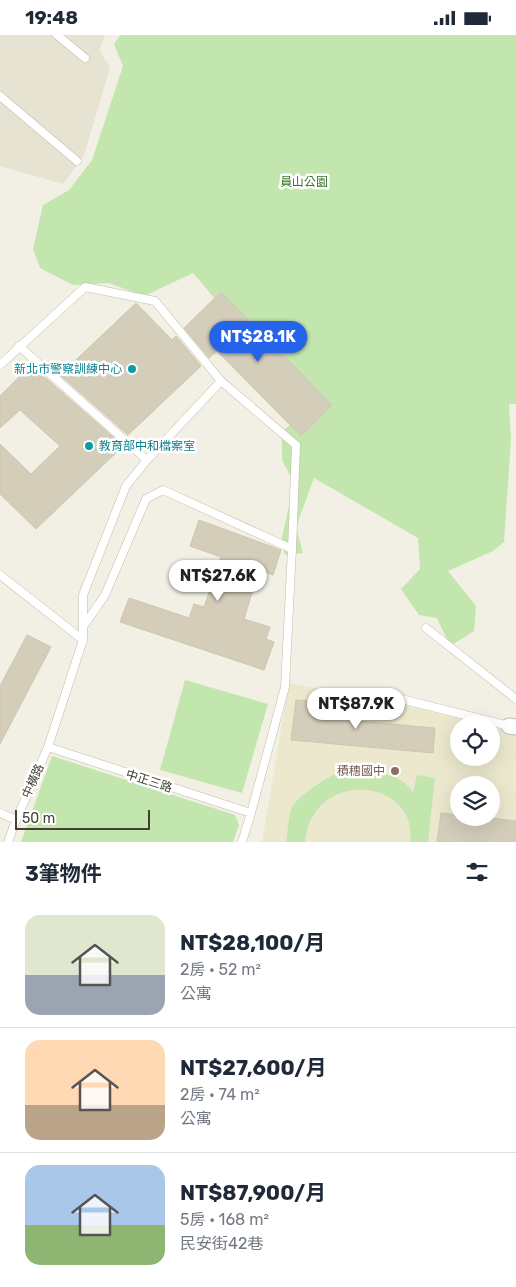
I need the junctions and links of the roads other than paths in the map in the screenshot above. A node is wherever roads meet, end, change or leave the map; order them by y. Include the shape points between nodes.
1 (57, 35) edge
2 (85, 58) dead end
3 (0, 96) edge
4 (77, 161) dead end
5 (19, 346) junction
6 (0, 365) edge
7 (221, 381) junction
8 (147, 461) junction
9 (292, 549) junction
10 (0, 575) edge
11 (83, 627) junction
12 (426, 628) dead end
13 (83, 640) junction
14 (382, 694) dead end
15 (516, 699) edge
16 (512, 727) edge
17 (48, 747) junction
18 (0, 813) edge
19 (251, 813) junction
20 (16, 820) junction
21 (8, 842) edge
22 (242, 842) edge

1 - 2 lane
3 - 4 lane
5 - 6 lane
5 - 7 lane via 85,287 155,301
5 - 8 lane
7 - 8 lane, 中橫路
7 - 9 lane via 296,445
8 - 11 lane, 中橫路 via 126,486 102,543 83,595
9 - 11 lane via 163,490 146,499 105,595
9 - 19 lane via 285,687
10 - 13 lane
11 - 13 lane, 中橫路
12 - 15 lane
13 - 17 lane, 中橫路
14 - 16 lane
17 - 19 lane, 中正三路
17 - 20 lane, 中橫路
18 - 20 lane
19 - 22 lane
20 - 21 lane, 中橫路

